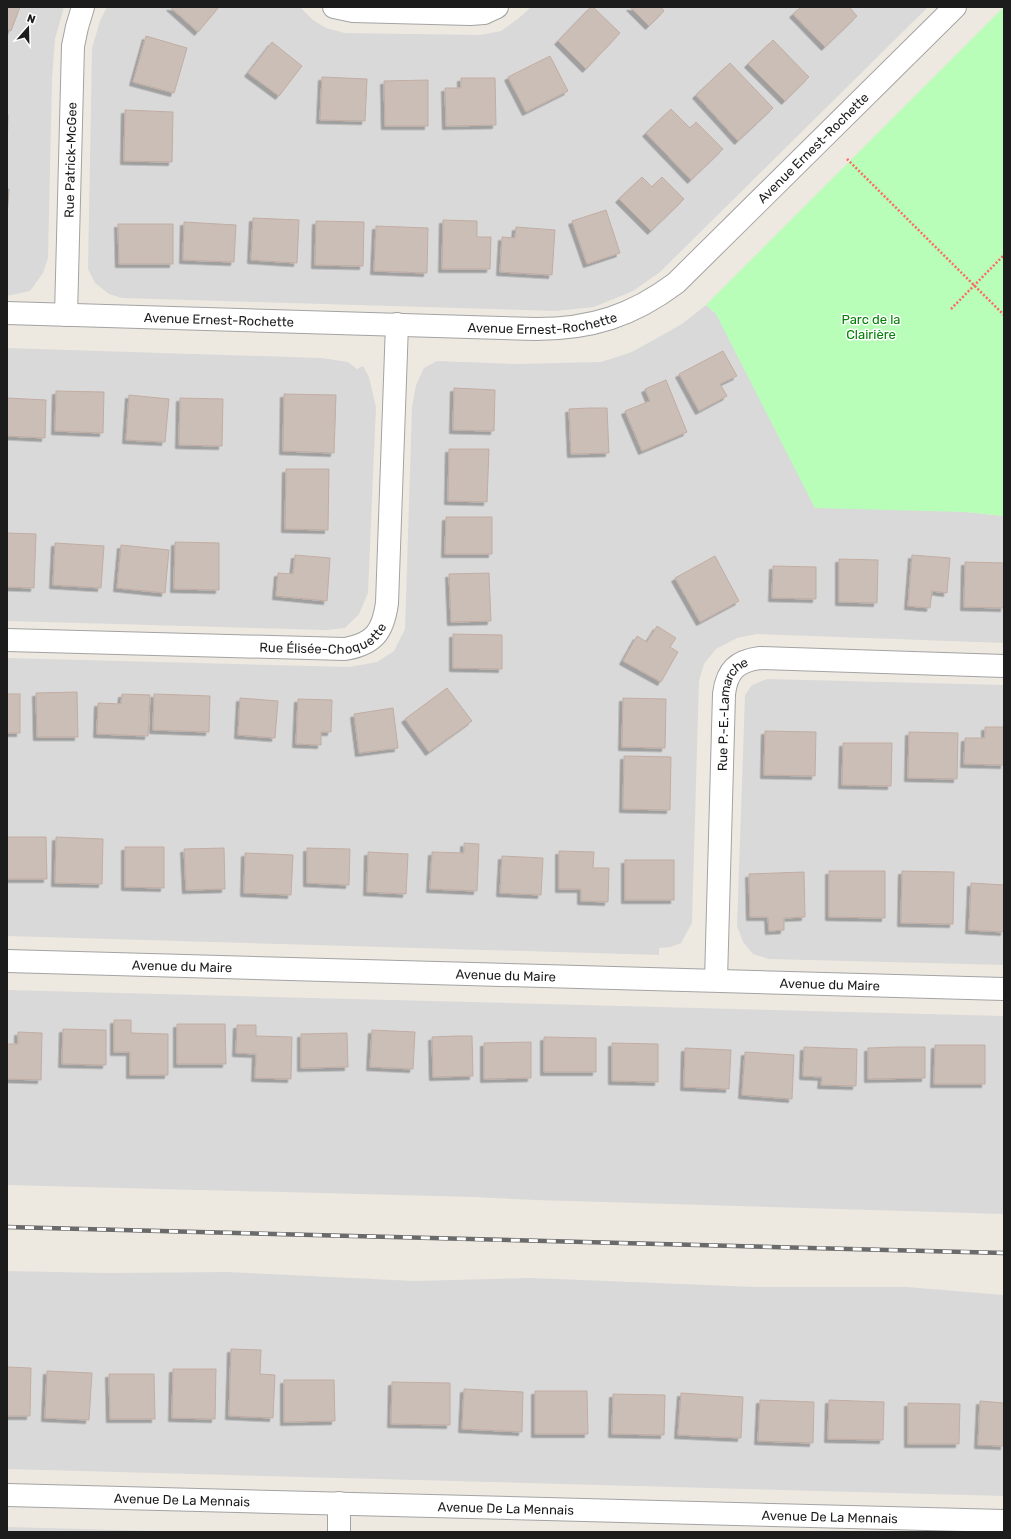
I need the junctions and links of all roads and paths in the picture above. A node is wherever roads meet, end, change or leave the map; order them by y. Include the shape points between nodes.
1 (84, 7) edge
2 (334, 7) edge
3 (497, 7) edge
4 (955, 7) edge
5 (847, 159) dead end
6 (1004, 255) edge
7 (974, 285) junction
8 (951, 309) dead end
9 (7, 313) edge
10 (66, 315) junction
11 (1004, 315) edge
12 (397, 324) junction
13 (7, 640) edge
14 (1004, 666) edge
15 (7, 961) edge
16 (716, 980) junction
17 (1004, 988) edge
18 (7, 1495) edge
19 (339, 1503) junction
20 (1004, 1521) edge
21 (339, 1532) edge

1 - 10 street, Rue Patrick-McGee via 73,46
2 - 3 street via 353,11 470,14 484,13
4 - 12 street, Avenue Ernest-Rochette via 676,283 644,305 614,318 566,328
5 - 7 path
6 - 7 path
7 - 8 path
7 - 11 path
9 - 10 street, Avenue Ernest-Rochette
10 - 12 street, Avenue Ernest-Rochette
12 - 13 street, Rue Élisée-Choquette via 387,602 385,615 376,636 367,643 345,649
14 - 16 street, Rue P.-E.-Lamarche via 760,658 734,668 725,684 724,694
15 - 16 street, Avenue du Maire
16 - 17 street, Avenue du Maire
18 - 19 street, Avenue De La Mennais
19 - 20 street, Avenue De La Mennais
19 - 21 street

